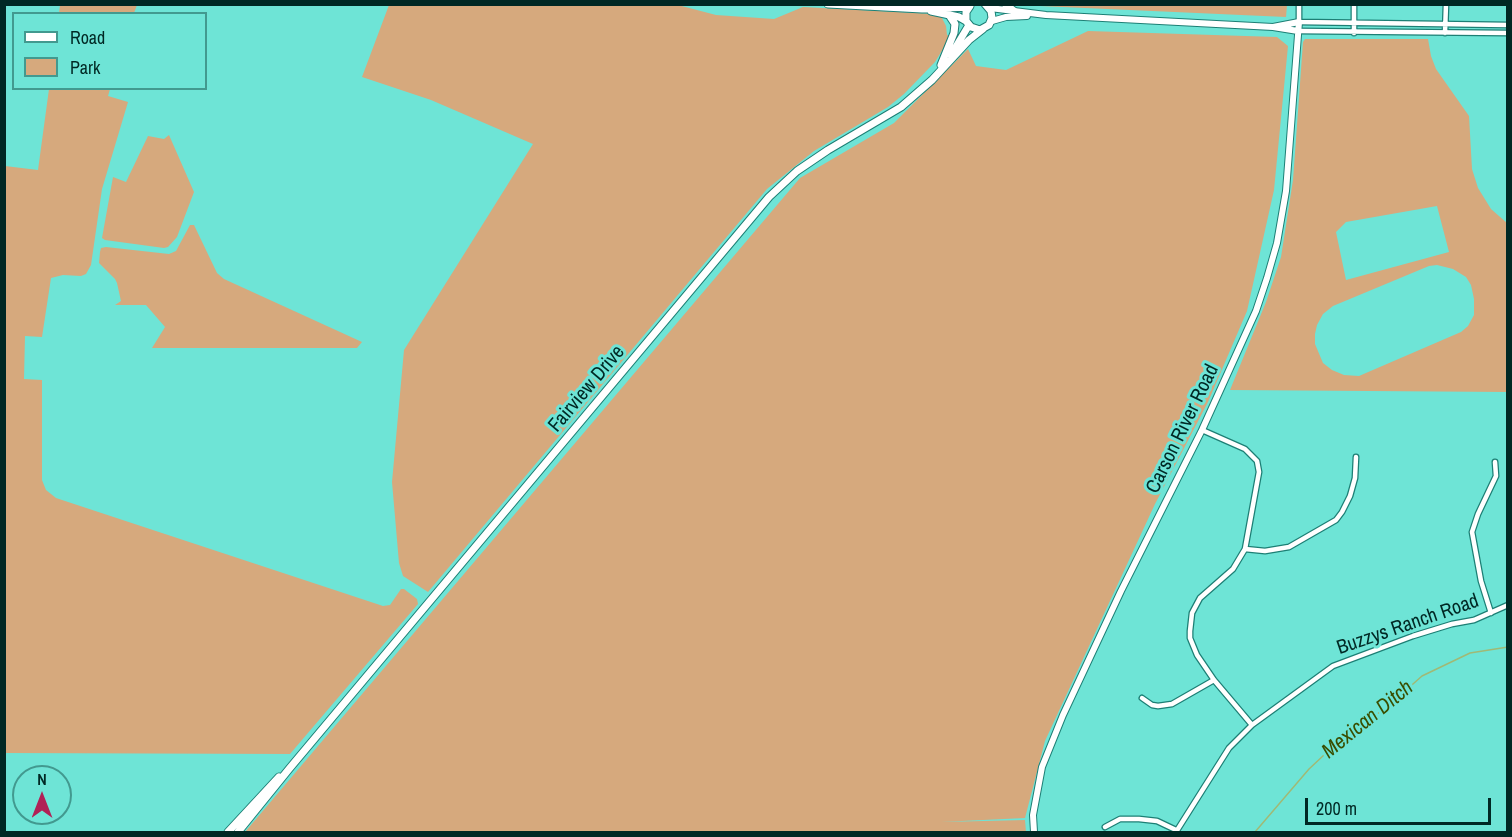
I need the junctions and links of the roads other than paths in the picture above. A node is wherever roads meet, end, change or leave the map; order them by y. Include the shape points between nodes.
1 (828, 4) edge
2 (1005, 4) edge
3 (1299, 4) edge
4 (1354, 4) edge
5 (1446, 4) edge
6 (971, 6) edge
7 (988, 6) edge
8 (922, 9) junction
9 (1014, 11) junction
10 (949, 15) junction
11 (1046, 15) junction
12 (992, 21) junction
13 (1299, 22) junction
14 (967, 23) junction
15 (1354, 23) junction
16 (1446, 24) junction
17 (1508, 25) edge
18 (1274, 27) junction
19 (983, 29) junction
20 (1298, 32) junction
21 (1354, 33) junction
22 (1446, 33) junction
23 (1508, 33) edge
24 (940, 70) junction
25 (1203, 430) junction
26 (1356, 457) dead end
27 (1495, 462) dead end
28 (1245, 549) junction
29 (1508, 605) edge
30 (1491, 613) junction
31 (1214, 680) junction
32 (1142, 698) dead end
33 (1251, 725) junction
34 (289, 769) junction
35 (1105, 827) dead end
36 (1176, 831) edge
37 (228, 832) edge
38 (238, 832) edge
39 (1034, 832) edge

1 - 8 main road
2 - 9 main road
3 - 13 street
4 - 15 street
5 - 16 street
6 - 8 main road
6 - 14 main road, Fairview Drive via 965,14
7 - 9 street
7 - 12 main road
8 - 10 main road
9 - 11 street
10 - 14 main road
10 - 24 main road via 955,24 954,33
11 - 12 street
11 - 18 street
12 - 19 main road, Fairview Drive
13 - 15 street
13 - 18 street
13 - 20 street, Carson River Road
14 - 19 main road
14 - 24 main road, Fairview Drive
15 - 16 street
15 - 21 street
16 - 17 street
16 - 22 street
18 - 20 street
19 - 24 main road, Fairview Drive
20 - 21 street
20 - 25 street, Carson River Road via 1289,169 1277,243 1256,311
21 - 22 street
22 - 23 street
24 - 34 main road, Fairview Drive via 901,107 797,171 769,197
25 - 28 street via 1245,449 1257,460 1259,472
25 - 39 street, Carson River Road via 1063,715 1042,767 1033,815
26 - 28 street via 1350,496 1336,520 1289,547
27 - 30 street via 1496,476 1472,532
28 - 31 street via 1233,569 1200,598 1190,621 1193,647
29 - 30 street, Buzzys Ranch Road
30 - 33 street, Buzzys Ranch Road via 1413,636 1333,666
31 - 32 street via 1172,704 1152,705
31 - 33 street
33 - 36 street, Buzzys Ranch Road via 1229,748
34 - 37 main road, Fairview Drive via 266,788
34 - 38 main road, Fairview Drive
35 - 36 street via 1120,819 1139,819 1156,821

